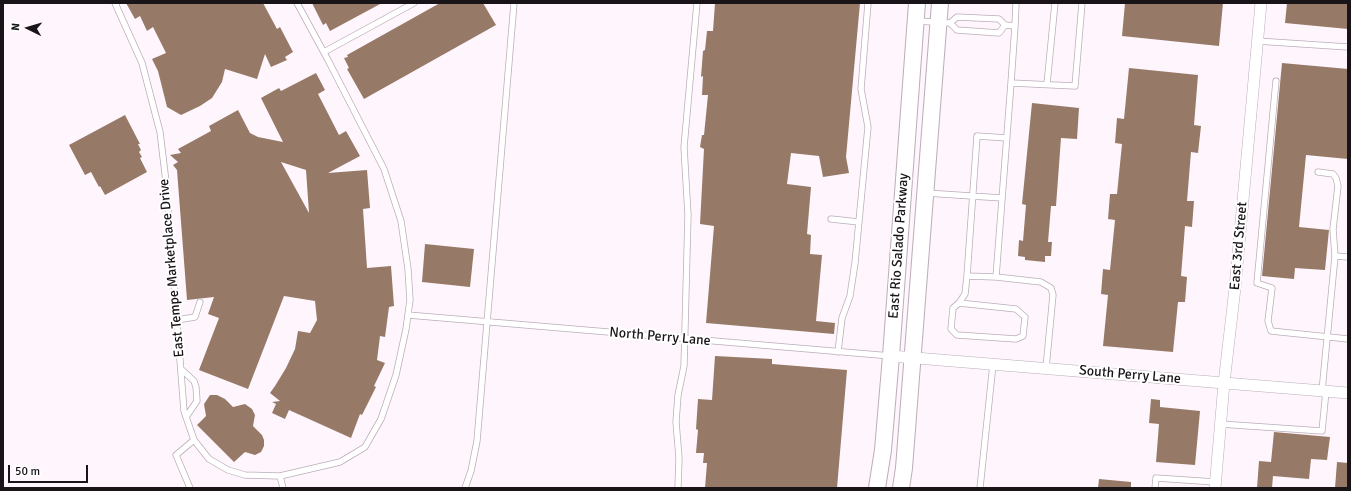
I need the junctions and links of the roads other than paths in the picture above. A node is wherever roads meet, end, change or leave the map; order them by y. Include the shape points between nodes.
1 (115, 3) edge
2 (297, 3) edge
3 (414, 3) edge
4 (514, 3) edge
5 (697, 3) edge
6 (868, 3) edge
7 (917, 3) edge
8 (940, 3) edge
9 (1016, 3) edge
10 (1055, 3) edge
11 (1082, 3) edge
12 (1261, 3) edge
13 (916, 21) junction
14 (944, 22) junction
15 (1005, 25) junction
16 (1015, 26) junction
17 (1257, 41) junction
18 (1348, 47) edge
19 (324, 52) junction
20 (1276, 81) dead end
21 (1011, 82) junction
22 (1048, 84) junction
23 (1007, 138) junction
24 (1318, 172) dead end
25 (925, 193) junction
26 (973, 196) junction
27 (1002, 198) junction
28 (831, 219) dead end
29 (859, 222) junction
30 (1335, 256) junction
31 (1348, 257) edge
32 (967, 276) junction
33 (996, 277) junction
34 (200, 302) dead end
35 (959, 303) junction
36 (408, 315) junction
37 (177, 320) junction
38 (486, 322) junction
39 (1326, 337) junction
40 (684, 339) junction
41 (1348, 339) edge
42 (838, 352) junction
43 (891, 356) junction
44 (912, 357) junction
45 (993, 364) junction
46 (1046, 368) junction
47 (181, 369) junction
48 (1224, 383) junction
49 (1324, 391) junction
50 (1348, 393) edge
51 (186, 417) junction
52 (1220, 424) junction
53 (194, 440) junction
54 (280, 476) junction
55 (1215, 485) edge
56 (190, 488) edge
57 (282, 488) edge
58 (465, 488) edge
59 (678, 488) edge
60 (877, 488) edge
61 (901, 488) edge
62 (980, 488) edge
63 (1155, 488) edge

1 - 37 lane, East Tempe Marketplace Drive via 142,63 160,132
2 - 19 lane, East Tempe Marketplace Drive
3 - 19 lane
4 - 38 lane
5 - 40 lane via 684,147 688,215
6 - 29 lane via 861,89 868,127
7 - 13 main road, East Rio Salado Parkway
8 - 14 main road, East Rio Salado Parkway
9 - 16 lane
10 - 22 lane
11 - 22 lane via 1075,86
12 - 17 street, East 3rd Street
13 - 14 lane
13 - 43 main road, East Rio Salado Parkway
14 - 15 lane via 964,17 999,19
14 - 15 lane via 957,30 999,33
14 - 25 main road, East Rio Salado Parkway
15 - 16 lane
16 - 21 lane
17 - 18 lane
17 - 48 street, East 3rd Street
19 - 36 lane, East Tempe Marketplace Drive via 384,169 401,221 408,269
20 - 39 lane via 1257,283 1272,288 1268,321 1271,331
21 - 22 lane
21 - 23 lane
23 - 26 lane via 977,136
23 - 27 lane
24 - 30 lane via 1333,174 1338,186 1333,229
25 - 26 lane
25 - 44 main road, East Rio Salado Parkway
26 - 27 lane
26 - 32 lane
27 - 33 lane
28 - 29 lane
29 - 42 lane via 850,296 842,318
30 - 31 lane
30 - 39 lane
32 - 33 lane
32 - 35 lane via 965,294
33 - 46 lane via 1041,282 1051,288 1053,295
34 - 37 lane via 195,317
35 - 35 lane via 953,308 951,329 956,335 1016,339 1023,336 1025,317 1016,309
36 - 38 lane, North Perry Lane
36 - 54 lane, East Tempe Marketplace Drive via 392,390 381,419 366,447 340,462
37 - 47 lane, East Tempe Marketplace Drive
38 - 40 lane, North Perry Lane
38 - 58 lane via 477,442
39 - 41 lane
39 - 49 lane
40 - 42 lane, North Perry Lane
40 - 59 lane via 684,366 677,410
42 - 43 lane, North Perry Lane
43 - 44 street, North Perry Lane
43 - 60 main road, East Rio Salado Parkway
44 - 45 street, South Perry Lane
44 - 61 main road, East Rio Salado Parkway
45 - 46 street, South Perry Lane
45 - 62 lane
46 - 48 street, South Perry Lane
47 - 51 lane, East Tempe Marketplace Drive
47 - 51 lane via 194,381 196,387 196,401
48 - 49 street, South Perry Lane
48 - 52 street, East 3rd Street
49 - 50 street, South Perry Lane
49 - 52 lane via 1322,432
51 - 53 lane, East Tempe Marketplace Drive
52 - 55 street, East 3rd Street
53 - 54 lane, East Tempe Marketplace Drive via 209,459 228,470 245,475
53 - 56 lane via 176,456
54 - 57 lane
55 - 63 lane via 1156,478

